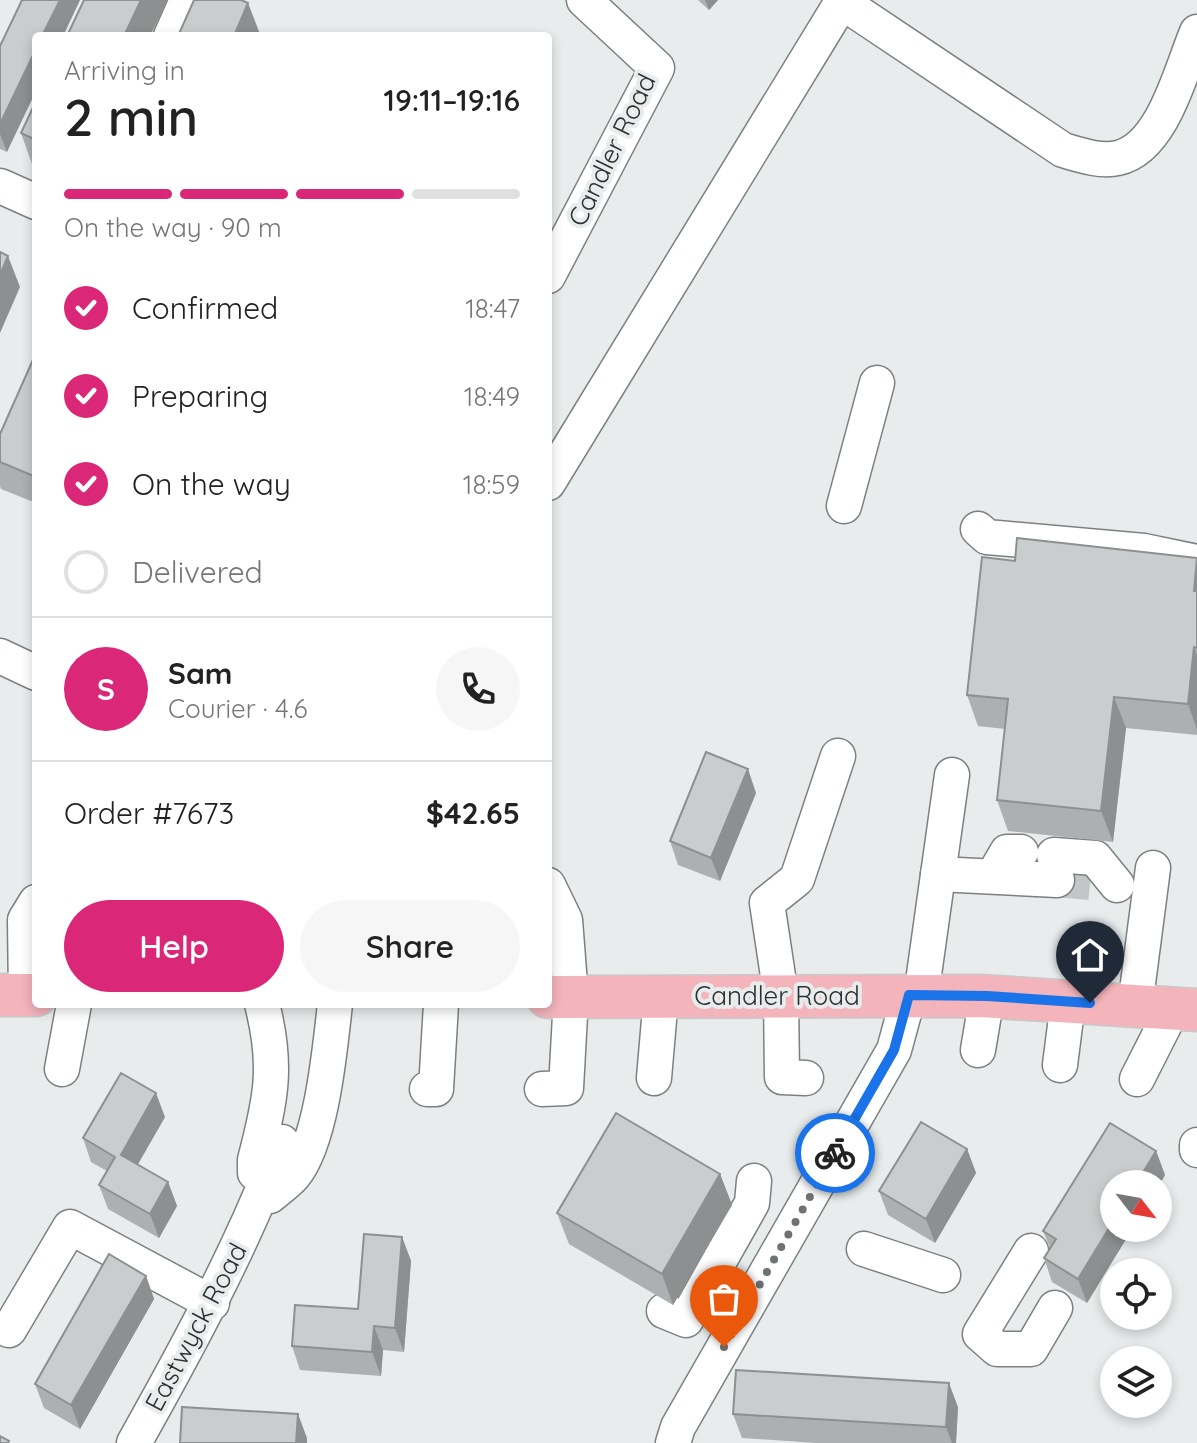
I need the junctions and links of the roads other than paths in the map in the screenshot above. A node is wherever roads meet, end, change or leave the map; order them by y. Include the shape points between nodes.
1 (187, 0) edge
2 (584, 0) edge
3 (843, 1) edge
4 (173, 32) edge
5 (1197, 32) edge
6 (0, 186) edge
7 (32, 200) edge
8 (552, 268) edge
9 (877, 383) dead end
10 (552, 476) edge
11 (844, 506) dead end
12 (978, 529) dead end
13 (1197, 562) edge
14 (0, 656) edge
15 (32, 671) edge
16 (838, 756) dead end
17 (952, 775) dead end
18 (1092, 873) junction
19 (938, 874) junction
20 (993, 876) junction
21 (552, 893) edge
22 (32, 909) edge
23 (21, 995) edge
24 (781, 996) junction
25 (915, 996) junction
26 (987, 996) junction
27 (559, 997) edge
28 (661, 997) junction
29 (1068, 1002) junction
30 (73, 1008) edge
31 (263, 1008) edge
32 (335, 1008) edge
33 (441, 1008) edge
34 (1168, 1008) edge
35 (978, 1050) dead end
36 (1060, 1065) dead end
37 (62, 1069) dead end
38 (654, 1078) dead end
39 (806, 1078) dead end
40 (1137, 1079) dead end
41 (427, 1089) dead end
42 (542, 1089) dead end
43 (286, 1135) junction
44 (754, 1181) dead end
45 (255, 1210) junction
46 (864, 1249) dead end
47 (1031, 1251) dead end
48 (943, 1275) dead end
49 (212, 1303) junction
50 (1055, 1308) dead end
51 (664, 1311) dead end
52 (9, 1330) dead end
53 (134, 1443) edge
54 (673, 1443) edge

1 - 4 street
2 - 8 street, Candler Road via 657,68
3 - 5 street via 1063,150 1095,158 1117,159 1146,143 1159,125
3 - 10 street
6 - 7 street
9 - 11 street
12 - 13 street via 987,537 1144,551
14 - 15 street
16 - 24 street via 797,879 767,903
17 - 19 street
18 - 20 street
18 - 20 street via 1007,852
18 - 34 street
19 - 20 street
19 - 25 street
21 - 27 street via 565,920
22 - 23 street via 25,920
24 - 25 main road, Candler Road
24 - 28 main road, Candler Road
24 - 39 street via 782,1077
25 - 26 main road, Candler Road
25 - 54 street via 894,1050
26 - 29 main road, Candler Road
26 - 35 street
27 - 28 main road, Candler Road
27 - 42 street via 566,1088
28 - 38 street
29 - 34 main road, Candler Road
29 - 36 street
30 - 37 street
31 - 43 street, Eastwyck Road
32 - 43 street, Eastwyck Road via 328,1074
33 - 41 street via 436,1089
34 - 40 street
43 - 45 street, Eastwyck Road via 255,1160
43 - 45 street, Eastwyck Road via 295,1173
44 - 51 street via 752,1203 686,1320
45 - 49 street, Eastwyck Road
46 - 48 street
47 - 50 street via 980,1334 997,1349 1031,1349
49 - 52 street via 70,1227
49 - 53 street, Eastwyck Road

